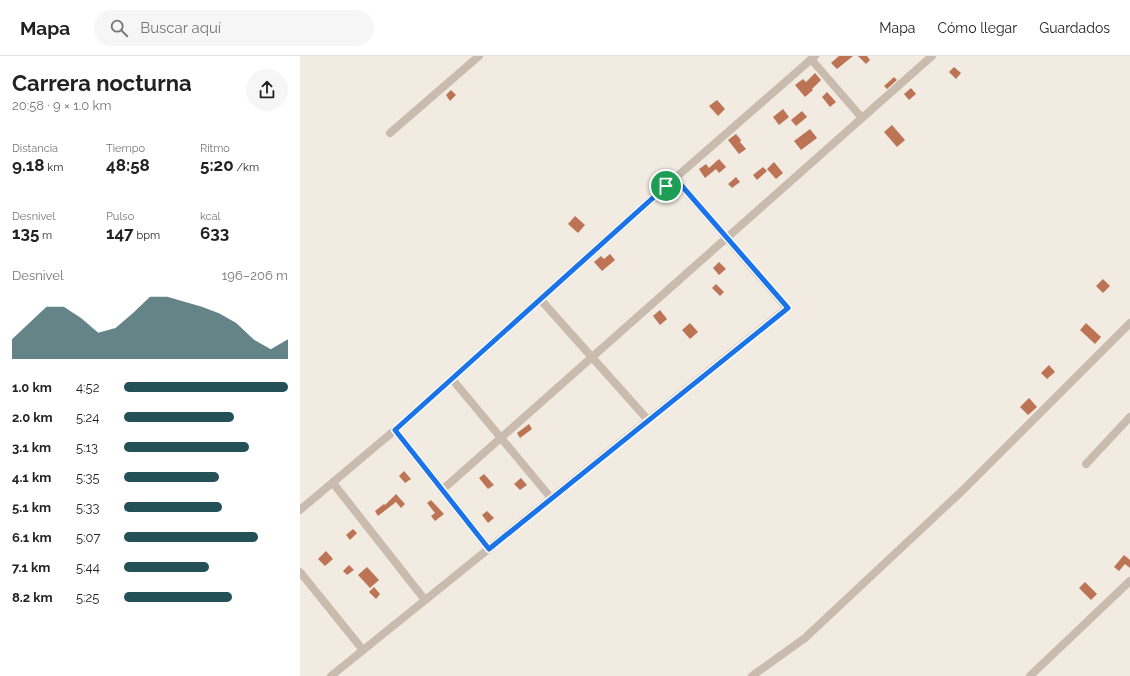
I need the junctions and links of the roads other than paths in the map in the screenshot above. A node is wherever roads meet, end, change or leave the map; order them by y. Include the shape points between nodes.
1 (480, 56) edge
2 (932, 56) edge
3 (813, 58) edge
4 (862, 118) junction
5 (390, 133) dead end
6 (675, 178) junction
7 (727, 238) junction
8 (540, 300) junction
9 (1130, 323) edge
10 (592, 358) junction
11 (452, 379) junction
12 (1130, 417) edge
13 (648, 420) junction
14 (395, 430) junction
15 (501, 438) junction
16 (1086, 464) dead end
17 (332, 483) junction
18 (442, 490) junction
19 (551, 498) junction
20 (300, 510) edge
21 (489, 549) junction
22 (300, 572) edge
23 (1130, 580) edge
24 (425, 600) junction
25 (363, 650) junction
26 (331, 676) edge
27 (752, 676) edge
28 (1030, 676) edge

1 - 5 street
2 - 4 street
3 - 4 street
3 - 6 street
4 - 7 street
6 - 7 street
6 - 8 street
7 - 10 street
7 - 13 street via 788,308
8 - 10 street
8 - 11 street
9 - 27 street via 964,490 805,638
10 - 13 street
10 - 15 street
11 - 14 street
11 - 15 street
12 - 16 street
13 - 19 street
14 - 17 street
14 - 18 street
15 - 18 street
15 - 19 street
17 - 20 street
17 - 24 street
18 - 21 street
19 - 21 street
21 - 24 street
22 - 25 street
23 - 28 street
24 - 25 street
25 - 26 street

